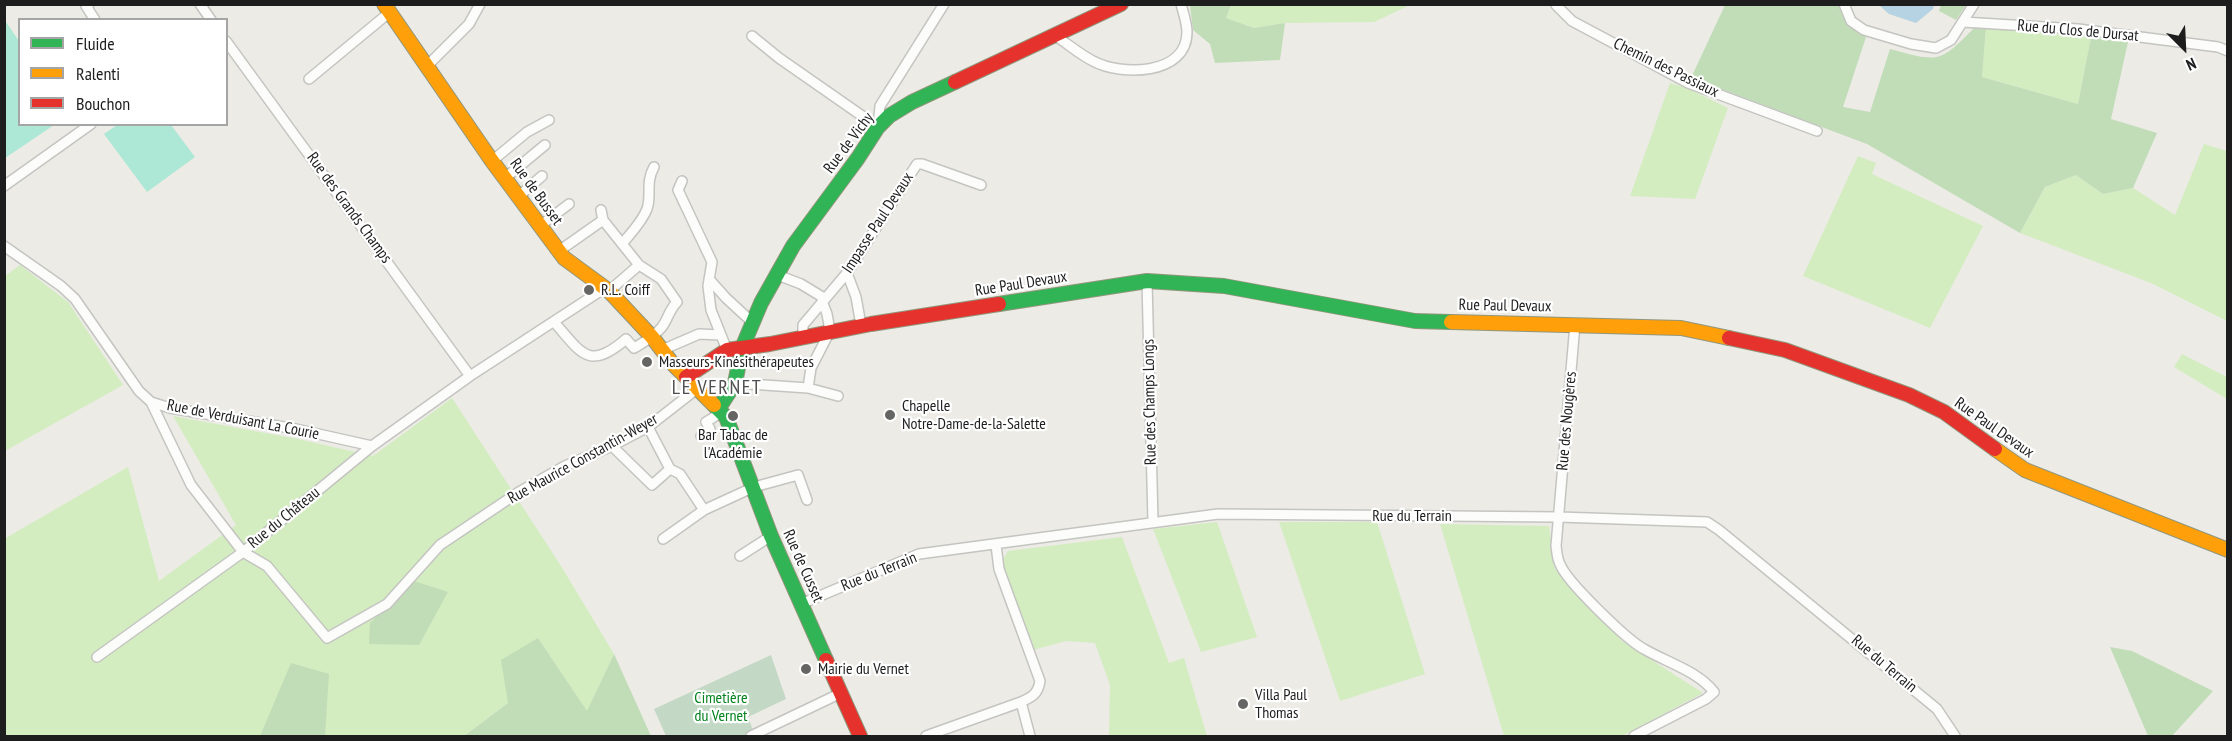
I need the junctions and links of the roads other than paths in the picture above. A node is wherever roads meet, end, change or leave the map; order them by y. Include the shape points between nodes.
1 (89, 4) edge
2 (200, 4) edge
3 (480, 4) edge
4 (944, 4) edge
5 (1121, 4) edge
6 (1181, 4) edge
7 (1844, 4) edge
8 (1974, 4) edge
9 (1556, 5) edge
10 (387, 8) edge
11 (94, 18) edge
12 (210, 18) edge
13 (1963, 22) junction
14 (1054, 35) junction
15 (752, 36) dead end
16 (228, 44) edge
17 (2228, 51) edge
18 (427, 66) junction
19 (309, 79) dead end
20 (890, 92) junction
21 (902, 108) junction
22 (549, 120) dead end
23 (88, 126) edge
24 (878, 127) junction
25 (1817, 131) dead end
26 (545, 145) dead end
27 (492, 161) junction
28 (654, 167) dead end
29 (542, 176) dead end
30 (505, 178) junction
31 (682, 181) dead end
32 (981, 185) dead end
33 (4, 186) edge
34 (518, 197) junction
35 (569, 204) dead end
36 (601, 210) dead end
37 (603, 220) junction
38 (540, 226) junction
39 (622, 244) junction
40 (4, 246) edge
41 (559, 251) junction
42 (639, 265) junction
43 (846, 273) junction
44 (776, 274) junction
45 (709, 279) junction
46 (1147, 281) junction
47 (607, 290) junction
48 (823, 300) junction
49 (554, 321) junction
50 (752, 322) junction
51 (1575, 324) junction
52 (861, 326) junction
53 (830, 331) junction
54 (721, 335) junction
55 (803, 336) junction
56 (652, 337) junction
57 (742, 348) junction
58 (662, 350) junction
59 (727, 350) junction
60 (470, 376) junction
61 (686, 377) junction
62 (735, 383) junction
63 (698, 388) junction
64 (808, 388) junction
65 (838, 396) dead end
66 (151, 402) junction
67 (720, 410) junction
68 (648, 427) junction
69 (701, 436) dead end
70 (372, 446) junction
71 (612, 446) junction
72 (670, 469) junction
73 (754, 487) junction
74 (807, 500) dead end
75 (704, 510) junction
76 (1559, 517) junction
77 (1153, 522) junction
78 (771, 536) junction
79 (663, 539) dead end
80 (996, 545) junction
81 (2228, 550) edge
82 (243, 552) junction
83 (740, 556) dead end
84 (801, 604) junction
85 (97, 657) dead end
86 (841, 693) junction
87 (1021, 702) junction
88 (751, 736) edge
89 (860, 736) edge
90 (926, 736) edge
91 (1030, 736) edge
92 (1634, 736) edge
93 (1955, 736) edge

1 - 11 street via 86,6
2 - 12 street
3 - 18 street via 469,24
4 - 20 street
5 - 14 street, Rue de Vichy
6 - 14 street via 1187,31 1184,45 1164,65 1146,70 1126,72 1094,62
7 - 13 street via 1851,21 1864,30 1936,48 1951,40
8 - 13 street
9 - 25 street, Chemin des Passiaux via 1572,21 1688,83
10 - 18 street, Rue de Busset
10 - 19 street
13 - 17 street, Rue du Clos de Dursat via 2078,29
14 - 21 street, Rue de Vichy
15 - 24 street
16 - 60 street, Rue des Grands Champs
18 - 27 street, Rue de Busset
20 - 21 street
20 - 24 street via 880,106
21 - 24 street, Rue de Vichy
22 - 27 street via 527,132
23 - 33 street
24 - 44 street, Rue de Vichy
26 - 30 street
27 - 30 street, Rue de Busset
28 - 39 street via 648,184 647,208
29 - 34 street
30 - 34 street, Rue de Busset
31 - 45 street via 678,189 712,262
32 - 43 street, Impasse Paul Devaux via 917,165
34 - 38 street, Rue de Busset
35 - 38 street
36 - 37 street
37 - 39 street
37 - 41 street
38 - 41 street, Rue de Busset
39 - 42 street
40 - 66 street, Rue de Verduisant La Courie via 75,299 139,391
41 - 47 street, Rue de Busset
42 - 47 street, Rue du Château
42 - 56 street via 661,279 677,302
43 - 48 street, Impasse Paul Devaux
43 - 52 street via 856,297
44 - 48 street via 801,284
44 - 50 street, Rue de Vichy
45 - 50 street
45 - 54 street via 711,310
46 - 51 street, Rue Paul Devaux via 1224,286 1414,321
46 - 52 street, Rue Paul Devaux
46 - 77 street, Rue des Champs Longs
47 - 49 street, Rue du Château
47 - 56 street, Rue de Busset
48 - 53 street
48 - 55 street, Impasse Paul Devaux via 803,325
49 - 56 street via 589,356 611,352 626,339 634,348
49 - 60 street, Rue du Château
50 - 57 street, Rue de Vichy
51 - 76 street, Rue des Nougères
51 - 81 street, Rue Paul Devaux via 1682,328 1803,356 1944,412 2025,470
52 - 53 street, Rue Paul Devaux
53 - 55 street, Rue Paul Devaux
53 - 64 street via 811,368
54 - 58 street via 699,334
54 - 59 street
55 - 57 street, Rue Paul Devaux
56 - 58 street, Rue de Busset
57 - 59 street, Rue Paul Devaux
57 - 62 street, Rue de Vichy
58 - 61 street, Rue de Busset
59 - 61 street
60 - 70 street, Rue du Château
61 - 63 street, Rue de Busset
62 - 64 street
62 - 67 street
63 - 67 street, Rue de Busset
63 - 68 street, Rue Maurice Constantin-Weyer
64 - 65 street
66 - 70 street, Rue de Verduisant La Courie
66 - 82 street via 191,484
67 - 69 street via 706,423 710,429
67 - 73 street, Rue de Cusset
68 - 71 street, Rue Maurice Constantin-Weyer
68 - 72 street
70 - 82 street, Rue du Château
71 - 72 street via 652,485
71 - 82 street, Rue Maurice Constantin-Weyer via 519,492 440,545 387,604 327,638 267,566
72 - 75 street via 680,474
73 - 74 street via 798,475
73 - 75 street
73 - 78 street, Rue de Cusset
75 - 79 street
76 - 77 street, Rue du Terrain via 1218,514
76 - 92 street, Rue des Nougères via 1560,564 1572,582 1641,648 1703,680 1713,692
76 - 93 street, Rue du Terrain via 1707,522 1937,709
77 - 80 street, Rue du Terrain
78 - 83 street
78 - 84 street, Rue de Cusset
80 - 84 street, Rue du Terrain via 919,554
80 - 87 street via 999,569 1040,681 1032,698
82 - 85 street, Rue du Château
84 - 86 street, Rue de Cusset
86 - 88 street
86 - 89 street, Rue de Cusset
87 - 90 street
87 - 91 street

